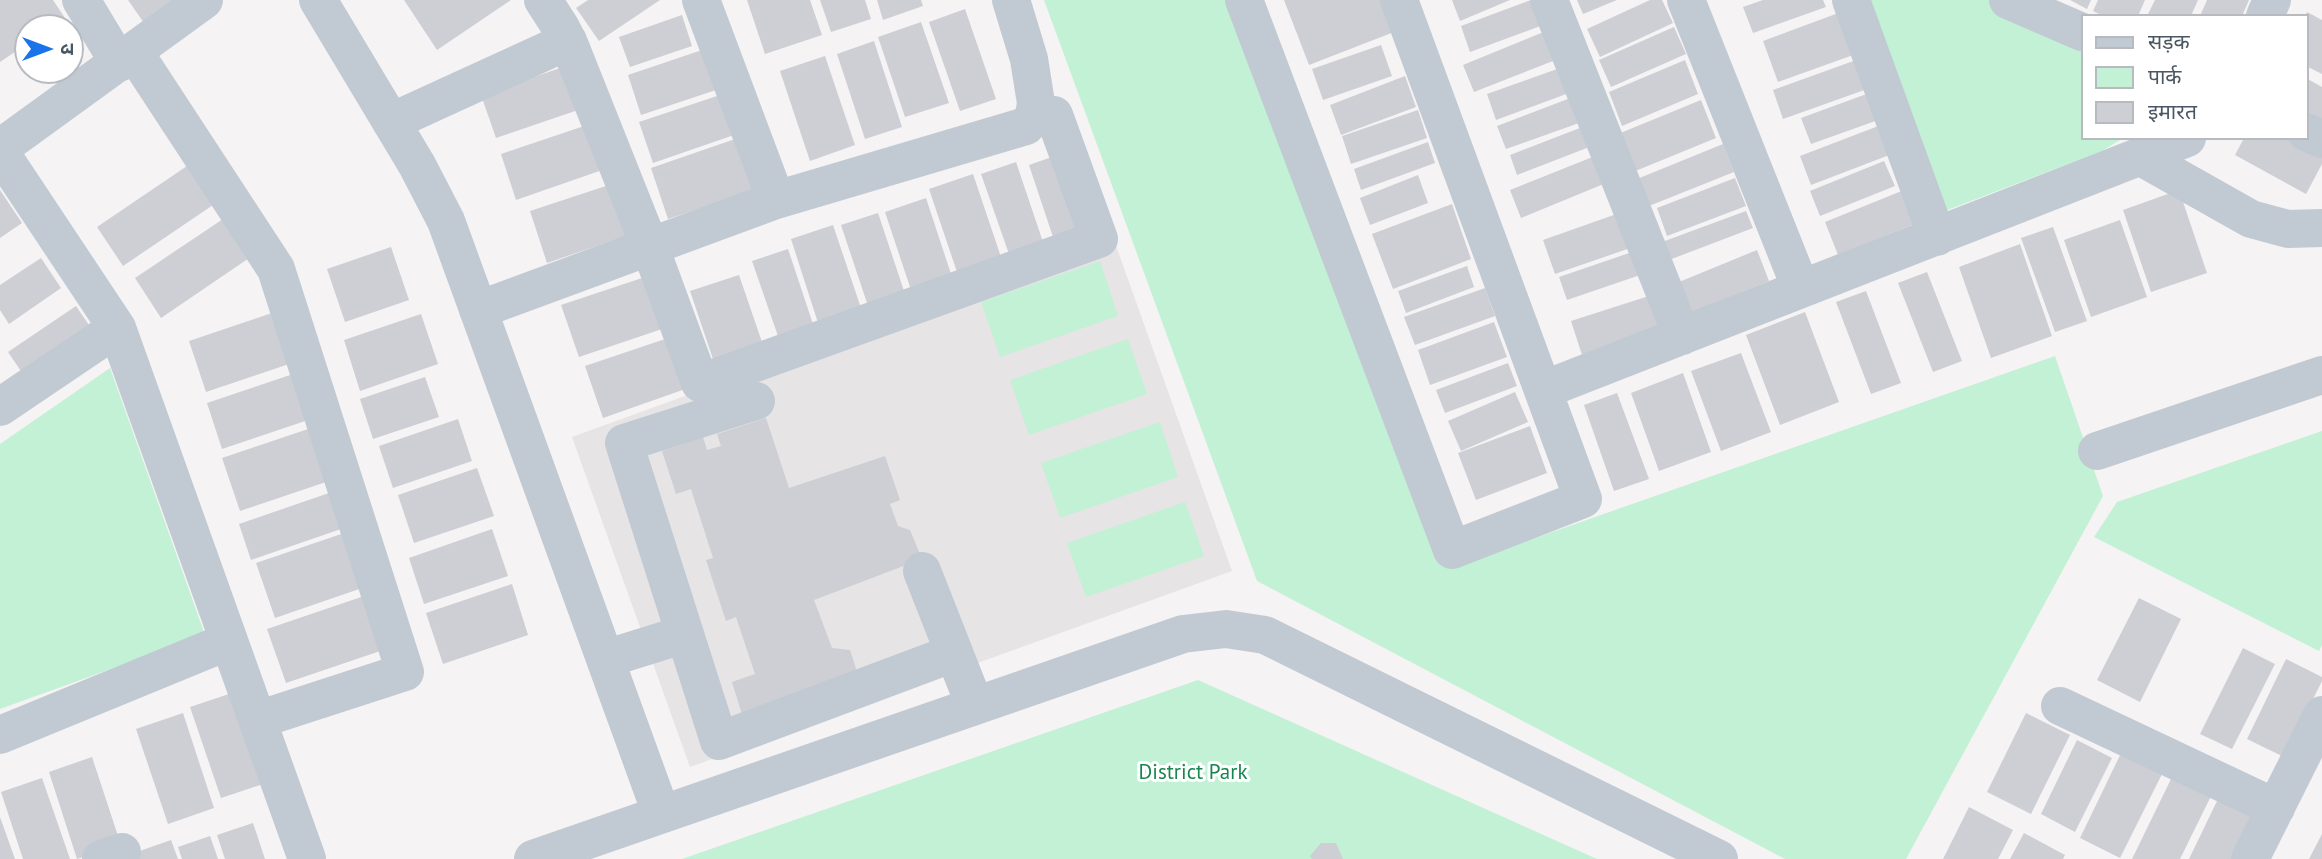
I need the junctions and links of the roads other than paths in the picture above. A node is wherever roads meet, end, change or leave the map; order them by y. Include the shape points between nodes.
1 (81, 0) edge
2 (204, 0) edge
3 (318, 0) edge
4 (542, 0) edge
5 (702, 0) edge
6 (1011, 0) edge
7 (1244, 0) edge
8 (1399, 0) edge
9 (1549, 0) edge
10 (1686, 0) edge
11 (1851, 0) edge
12 (2008, 0) edge
13 (2080, 31) edge
14 (568, 41) junction
15 (126, 57) junction
16 (1054, 115) dead end
17 (391, 121) junction
18 (2182, 140) edge
19 (0, 150) edge
20 (2141, 157) junction
21 (776, 200) junction
22 (2322, 228) edge
23 (1937, 237) junction
24 (650, 247) junction
25 (1801, 289) junction
26 (478, 310) junction
27 (117, 328) junction
28 (1682, 336) junction
29 (2322, 375) edge
30 (1543, 390) junction
31 (2, 401) edge
32 (756, 401) dead end
33 (2097, 451) dead end
34 (922, 570) dead end
35 (685, 634) junction
36 (229, 641) junction
37 (954, 653) junction
38 (605, 659) junction
39 (975, 706) junction
40 (2060, 706) dead end
41 (2322, 715) edge
42 (257, 720) junction
43 (0, 735) edge
44 (2276, 808) junction
45 (661, 813) junction
46 (307, 859) edge
47 (533, 859) edge
48 (1719, 859) edge
49 (2250, 859) edge

1 - 15 street
2 - 15 street
3 - 17 street
4 - 14 street
5 - 21 street
6 - 21 street via 1029,59 1036,103 1026,126
7 - 30 street via 1452,551 1583,499
8 - 30 street
9 - 28 street
10 - 25 street
11 - 23 street
12 - 13 street
14 - 17 street
14 - 24 street
15 - 19 street
15 - 42 street via 276,269 405,672
16 - 24 street via 1099,239 700,383
17 - 26 street via 446,221
18 - 20 street
19 - 27 street
20 - 22 street via 2250,219 2288,229
20 - 23 street
21 - 24 street
23 - 25 street
24 - 26 street
25 - 28 street
26 - 38 street
27 - 31 street
27 - 36 street
28 - 30 street
29 - 33 street
32 - 35 street via 624,443
34 - 37 street
35 - 37 street via 719,741
35 - 38 street
36 - 42 street
36 - 43 street
37 - 39 street
38 - 45 street
39 - 45 street
39 - 48 street via 1183,634 1226,629 1265,635
40 - 44 street
41 - 44 street
42 - 46 street
44 - 49 street
45 - 47 street

